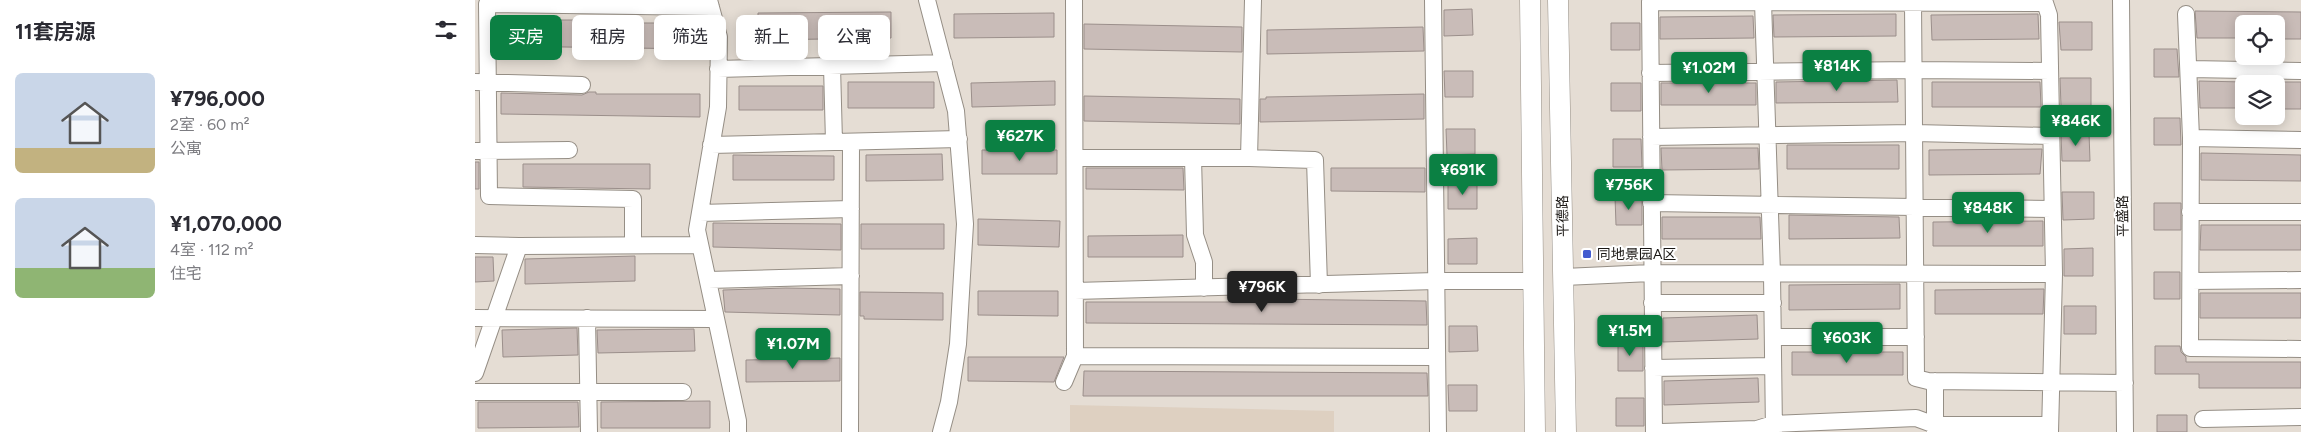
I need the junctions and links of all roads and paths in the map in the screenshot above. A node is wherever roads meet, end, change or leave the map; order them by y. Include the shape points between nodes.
1 (927, 0) edge
2 (1074, 0) edge
3 (1253, 0) edge
4 (1433, 0) edge
5 (1530, 0) edge
6 (1558, 0) edge
7 (2121, 0) edge
8 (1763, 2) junction
9 (1913, 3) junction
10 (710, 4) edge
11 (2186, 14) dead end
12 (944, 62) junction
13 (832, 66) junction
14 (718, 69) junction
15 (2190, 69) junction
16 (1913, 70) junction
17 (2301, 71) edge
18 (2050, 72) junction
19 (1651, 73) junction
20 (1764, 73) junction
21 (481, 82) edge
22 (582, 85) dead end
23 (1914, 133) junction
24 (1766, 135) junction
25 (2051, 136) junction
26 (1651, 137) junction
27 (2191, 138) junction
28 (959, 140) junction
29 (2301, 140) edge
30 (834, 142) junction
31 (851, 142) junction
32 (711, 145) junction
33 (569, 150) dead end
34 (482, 151) edge
35 (1075, 158) junction
36 (1193, 158) junction
37 (1249, 158) junction
38 (1651, 203) junction
39 (1769, 204) junction
40 (1915, 208) junction
41 (851, 209) junction
42 (2052, 209) junction
43 (2190, 212) junction
44 (2301, 212) edge
45 (700, 213) junction
46 (633, 245) junction
47 (700, 245) junction
48 (475, 246) edge
49 (519, 246) junction
50 (1651, 273) junction
51 (1773, 274) junction
52 (1915, 274) junction
53 (2054, 274) junction
54 (851, 276) junction
55 (1564, 277) junction
56 (707, 280) junction
57 (2301, 280) edge
58 (1437, 282) junction
59 (1533, 282) junction
60 (2191, 282) junction
61 (1319, 285) junction
62 (1204, 288) junction
63 (1075, 292) junction
64 (1652, 302) junction
65 (1773, 303) junction
66 (495, 317) junction
67 (475, 318) edge
68 (587, 318) junction
69 (716, 319) junction
70 (1773, 337) junction
71 (1916, 337) junction
72 (2301, 349) edge
73 (1075, 356) junction
74 (1437, 356) junction
75 (1773, 366) junction
76 (1653, 368) junction
77 (475, 373) edge
78 (1935, 381) junction
79 (1064, 382) dead end
80 (2050, 382) junction
81 (2125, 383) junction
82 (475, 392) edge
83 (587, 392) junction
84 (683, 392) dead end
85 (2301, 417) edge
86 (2203, 420) dead end
87 (1773, 428) edge
88 (1935, 429) edge
89 (2050, 429) edge
90 (589, 432) edge
91 (738, 432) edge
92 (850, 432) edge
93 (941, 432) edge
94 (1438, 432) edge
95 (1535, 432) edge
96 (1566, 432) edge
97 (1654, 432) edge
98 (1661, 432) edge
99 (2125, 432) edge

1 - 12 street
2 - 35 street
3 - 37 street
4 - 58 street
5 - 59 main road
6 - 55 main road, 平德路
7 - 81 street, 平盛路
8 - 9 street
8 - 19 street via 1650,2
8 - 20 street
9 - 16 street
9 - 18 street via 2045,3 2049,15
10 - 14 street via 719,37
10 - 21 street via 487,4
11 - 15 street
12 - 13 street
12 - 28 street via 956,111
13 - 14 street
13 - 30 street
14 - 32 street via 718,107
15 - 17 street
15 - 27 street
16 - 18 street
16 - 20 street
16 - 23 street
18 - 25 street
19 - 20 street
19 - 26 street
20 - 24 street
21 - 22 street
21 - 34 street
23 - 24 street
23 - 25 street
23 - 40 street
24 - 26 street
24 - 39 street
25 - 42 street
26 - 38 street
27 - 29 street
27 - 43 street
28 - 31 street
28 - 93 street via 965,224 959,324 949,402
30 - 31 street
30 - 32 street
31 - 41 street
32 - 45 street
33 - 34 street
34 - 46 street via 489,196 633,199
35 - 36 street
35 - 63 street
36 - 37 street
36 - 62 street via 1195,235 1204,262
37 - 61 street via 1315,160
38 - 39 street
38 - 50 street
39 - 40 street
39 - 51 street
40 - 42 street
40 - 52 street
41 - 45 street
41 - 54 street
42 - 53 street
43 - 44 street
43 - 60 street
45 - 47 street via 697,230
46 - 47 street
46 - 49 street
47 - 56 street
48 - 49 street
49 - 66 street
50 - 51 street
50 - 55 street
50 - 64 street
51 - 52 street
51 - 65 street
52 - 53 street
52 - 71 street
53 - 80 street
54 - 56 street
54 - 92 street
55 - 96 main road, 平德路
56 - 69 street
57 - 60 street
58 - 59 street
58 - 61 street
58 - 74 street
59 - 95 main road
60 - 72 street via 2190,348
61 - 62 street
62 - 63 street
63 - 73 street
64 - 65 street
64 - 76 street
65 - 70 street
66 - 67 street
66 - 68 street
66 - 77 street
68 - 69 street
68 - 83 street
69 - 91 street
70 - 71 street
70 - 75 street
71 - 78 street via 1916,378
73 - 74 street
73 - 79 street
74 - 94 street
75 - 76 street
75 - 87 street
76 - 97 street
78 - 80 street
78 - 88 street
80 - 81 street
80 - 89 street
81 - 99 street, 平盛路
82 - 83 street
83 - 84 street
83 - 90 street
85 - 86 street
87 - 88 street via 1916,418
87 - 98 street
88 - 89 street

